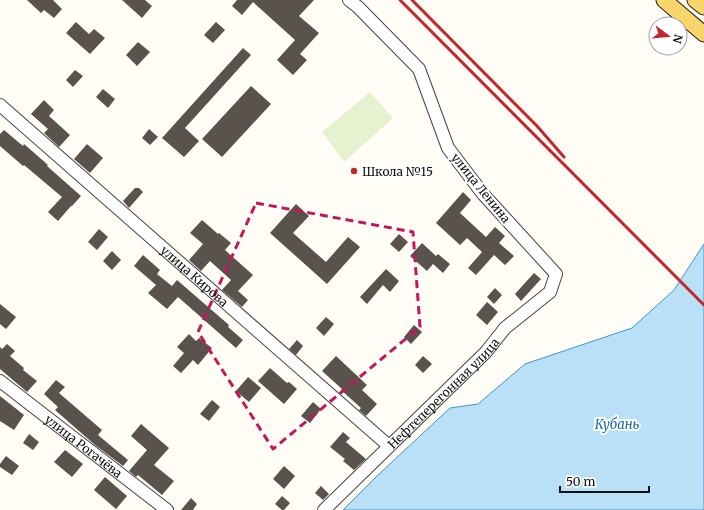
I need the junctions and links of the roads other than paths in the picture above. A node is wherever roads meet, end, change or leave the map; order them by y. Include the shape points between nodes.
1 (349, 0) edge
2 (664, 0) edge
3 (695, 0) edge
4 (704, 7) edge
5 (704, 34) edge
6 (0, 105) edge
7 (556, 274) joint
8 (0, 381) edge
9 (390, 446) junction
10 (167, 510) edge
11 (324, 510) edge

1 - 7 street, улица Ленина via 419,68 448,148 483,194
2 - 5 main road
3 - 4 main road
6 - 9 street, улица Кирова
7 - 9 street, Нефтеперегонная улица via 550,292 505,328 486,352
8 - 10 street, улица Рогачёва
9 - 11 street, Нефтеперегонная улица

